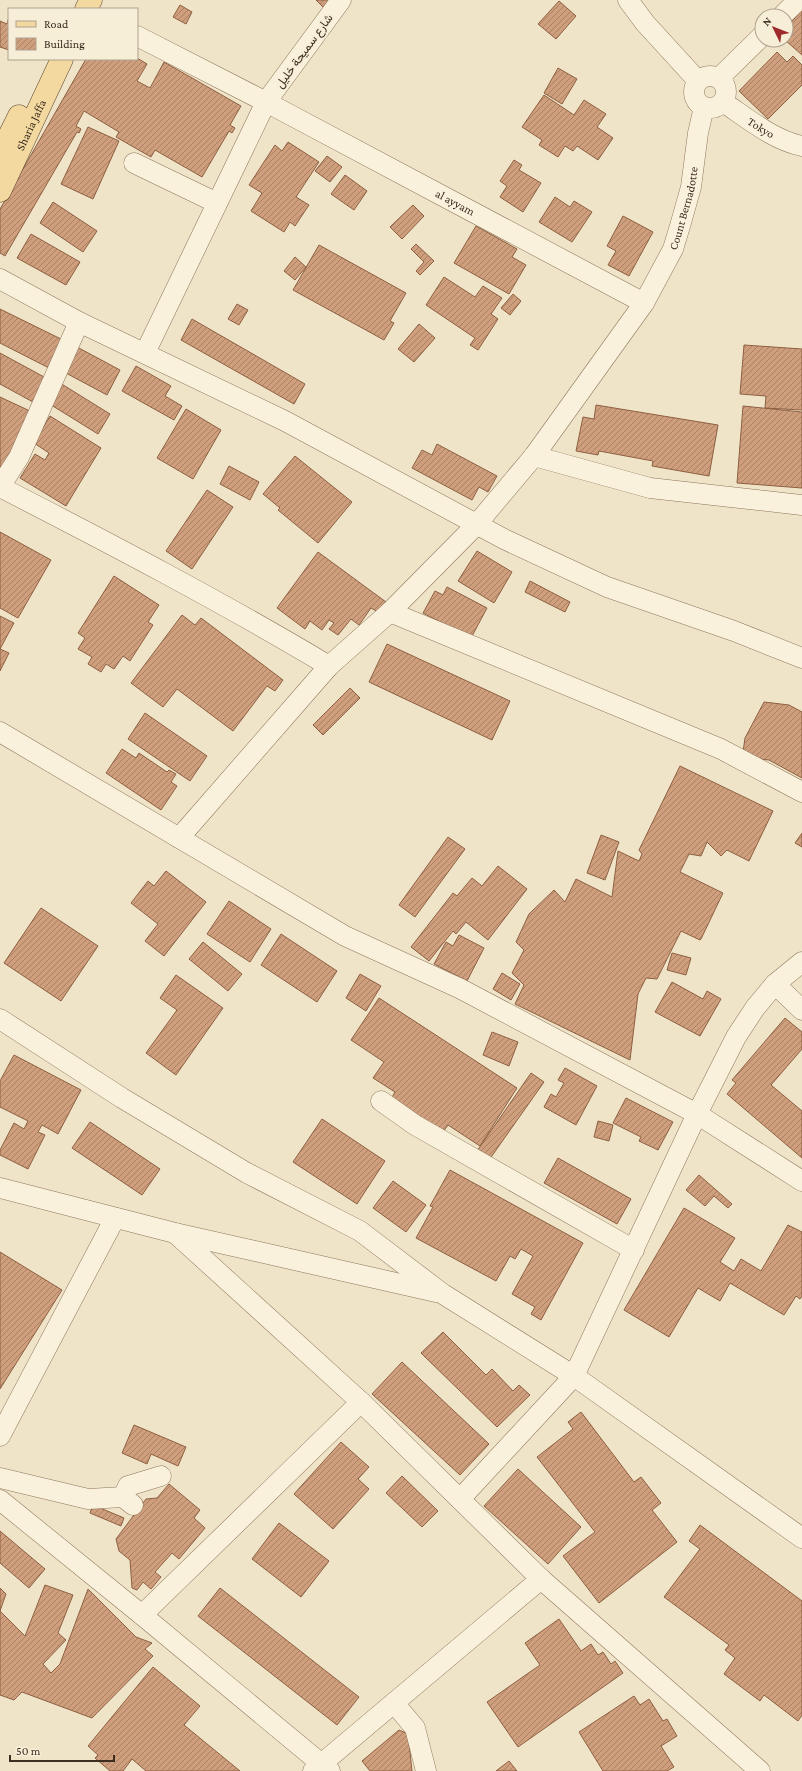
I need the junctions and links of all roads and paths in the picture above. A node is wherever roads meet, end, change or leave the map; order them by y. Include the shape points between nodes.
1 (341, 0) edge
2 (628, 0) edge
3 (798, 0) edge
4 (790, 8) edge
5 (138, 37) edge
6 (754, 44) edge
7 (46, 60) edge
8 (62, 60) edge
9 (719, 78) junction
10 (698, 81) junction
11 (266, 102) junction
12 (713, 105) junction
13 (802, 146) edge
14 (0, 154) edge
15 (134, 164) dead end
16 (0, 191) edge
17 (217, 203) junction
18 (0, 279) edge
19 (644, 303) junction
20 (79, 322) junction
21 (144, 354) junction
22 (534, 456) junction
23 (0, 487) edge
24 (802, 505) edge
25 (476, 524) junction
26 (390, 612) junction
27 (802, 658) edge
28 (329, 666) junction
29 (0, 732) edge
30 (802, 792) edge
31 (179, 838) junction
32 (802, 962) edge
33 (775, 984) junction
34 (802, 1010) edge
35 (0, 1019) edge
36 (381, 1101) dead end
37 (697, 1114) junction
38 (802, 1181) edge
39 (0, 1188) edge
40 (115, 1218) junction
41 (174, 1233) junction
42 (634, 1250) junction
43 (443, 1294) junction
44 (574, 1376) junction
45 (361, 1402) junction
46 (0, 1436) edge
47 (161, 1476) dead end
48 (0, 1478) edge
49 (460, 1499) junction
50 (0, 1500) edge
51 (802, 1538) edge
52 (541, 1579) junction
53 (142, 1615) junction
54 (394, 1703) junction
55 (322, 1769) edge
56 (426, 1771) edge
57 (760, 1771) edge

1 - 11 street, شارع سميحة خليل
2 - 10 street via 645,23
3 - 4 street
5 - 11 street, al ayyam
6 - 9 street
7 - 14 main road, Sharia Jaffa
8 - 16 main road, Sharia Jaffa
9 - 10 street via 708,76
9 - 12 street via 726,86 726,98
10 - 12 street via 694,95 700,104
11 - 17 street, شارع سميحة خليل
11 - 19 street, al ayyam
12 - 13 street, Tokyo
12 - 19 street, Count Bernadotte via 698,133 691,187 673,249
15 - 17 street
17 - 21 street, شارع سميحة خليل
18 - 20 street
19 - 22 street, Count Bernadotte
20 - 21 street
20 - 23 street via 19,457
21 - 25 street via 286,421
22 - 24 street via 650,488
22 - 25 street, Count Bernadotte
23 - 28 street via 170,574
25 - 26 street, Count Bernadotte
25 - 27 street via 607,587 734,631
26 - 28 street, Count Bernadotte
26 - 30 street via 721,749
28 - 31 street, Count Bernadotte
29 - 31 street
31 - 37 street via 345,936 461,989
32 - 33 street
33 - 34 street
33 - 37 street via 736,1037
35 - 43 street via 122,1098 247,1173 360,1231
36 - 42 street via 415,1125
37 - 38 street
37 - 42 street
39 - 40 street
40 - 41 street
40 - 46 street
41 - 43 street
41 - 45 street
42 - 44 street
43 - 44 street
44 - 49 street
44 - 51 street
45 - 49 street
45 - 53 street
47 - 48 street via 128,1486 128,1501 88,1499
49 - 52 street
50 - 53 street
52 - 54 street
52 - 57 street
53 - 55 street
54 - 55 street
54 - 56 street via 415,1728

